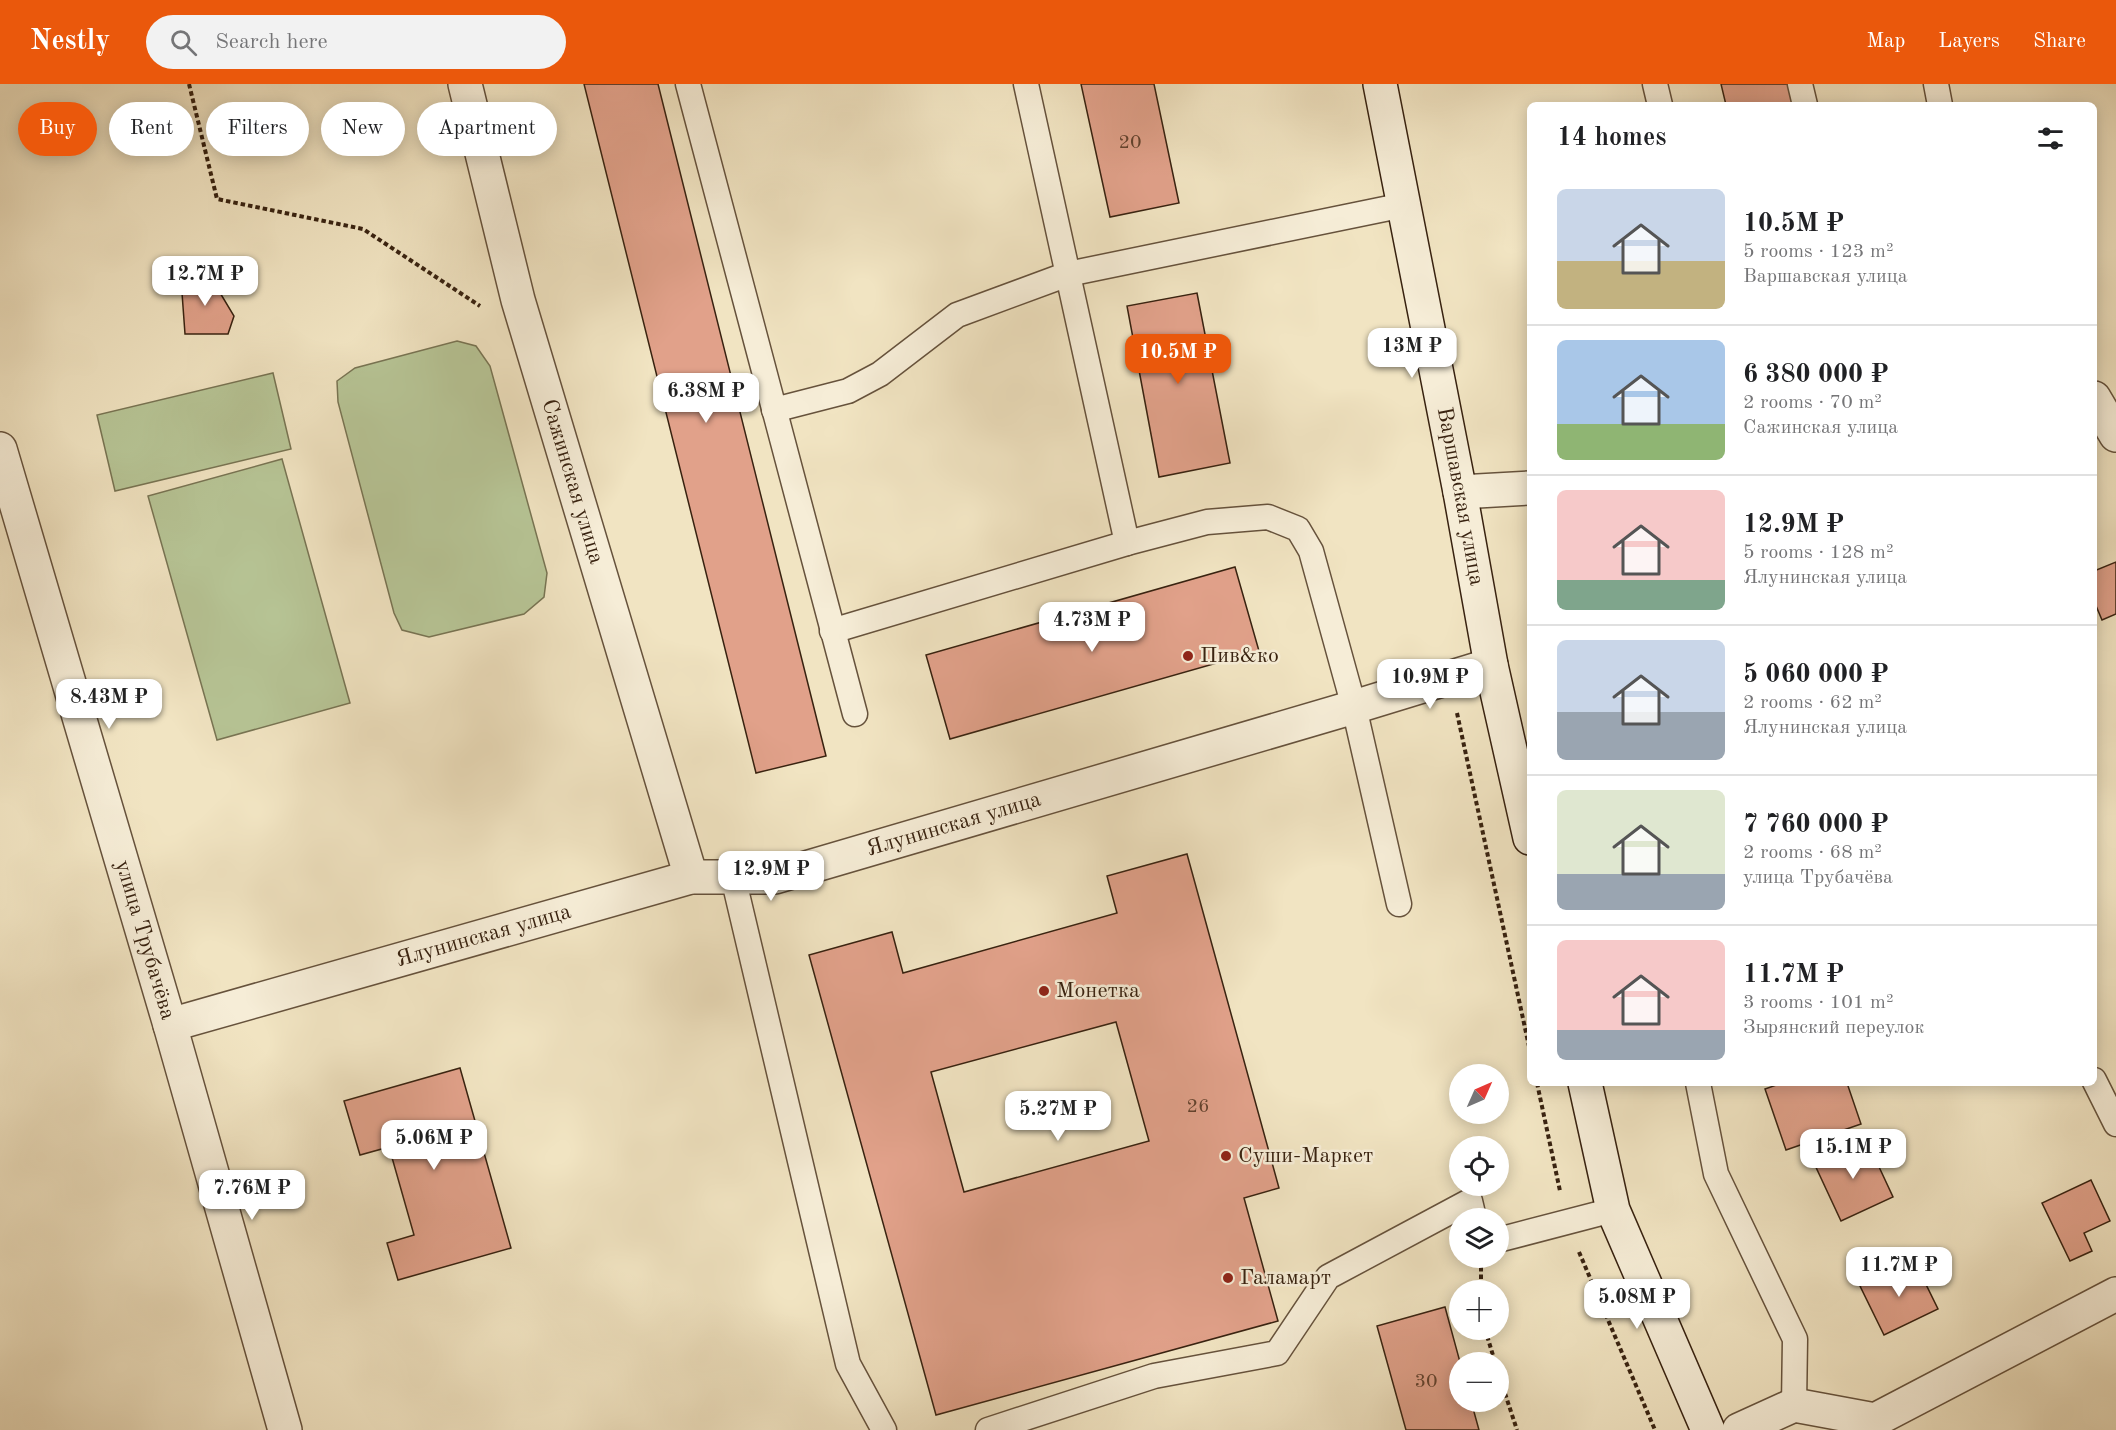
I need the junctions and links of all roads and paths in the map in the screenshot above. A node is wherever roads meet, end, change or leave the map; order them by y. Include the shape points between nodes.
1 (189, 84) edge
2 (465, 84) edge
3 (688, 84) edge
4 (1026, 84) edge
5 (1380, 84) edge
6 (1656, 84) edge
7 (1800, 84) edge
8 (1936, 84) edge
9 (1659, 102) edge
10 (1804, 102) edge
11 (1939, 102) edge
12 (1404, 205) junction
13 (1068, 274) junction
14 (481, 306) dead end
15 (2097, 403) edge
16 (774, 410) junction
17 (2116, 435) edge
18 (0, 449) edge
19 (1527, 488) edge
20 (1460, 492) junction
21 (1127, 543) junction
22 (832, 631) junction
23 (1491, 664) junction
24 (1449, 677) junction
25 (1354, 708) junction
26 (855, 714) dead end
27 (1527, 825) edge
28 (691, 877) junction
29 (733, 877) junction
30 (1399, 904) dead end
31 (170, 1025) junction
32 (1527, 1037) edge
33 (1538, 1086) edge
34 (1586, 1086) edge
35 (1699, 1086) edge
36 (2097, 1086) edge
37 (2116, 1124) edge
38 (1457, 1208) edge
39 (1472, 1208) edge
40 (1613, 1210) junction
41 (1449, 1212) edge
42 (1567, 1222) junction
43 (1509, 1237) edge
44 (2116, 1294) edge
45 (1794, 1405) junction
46 (1509, 1406) edge
47 (1878, 1425) edge
48 (285, 1430) edge
49 (884, 1430) edge
50 (988, 1430) edge
51 (1517, 1430) edge
52 (1655, 1430) edge
53 (1708, 1430) edge
54 (1739, 1430) edge

1 - 14 path via 217,199 363,229
2 - 28 street, Сажинская улица via 518,300
3 - 16 lane
4 - 13 lane
5 - 12 street, Варшавская улица
6 - 9 lane
7 - 10 lane
8 - 11 lane
12 - 13 lane
12 - 20 street, Варшавская улица
13 - 16 lane via 957,315 879,374 848,391
13 - 21 lane
15 - 17 street
16 - 22 lane
18 - 31 street, улица Трубачёва
19 - 20 street
20 - 23 street, Варшавская улица
21 - 22 lane
21 - 25 lane via 1207,522 1268,517 1298,529 1311,551
22 - 26 lane
23 - 24 street, Ялунинская улица
23 - 27 street, Варшавская улица
24 - 25 street, Ялунинская улица
24 - 32 path
25 - 29 street, Ялунинская улица via 775,877
25 - 30 lane
28 - 29 street, Ялунинская улица
28 - 31 street, Ялунинская улица
29 - 49 lane via 848,1364
31 - 48 street, улица Трубачёва
33 - 42 path
34 - 40 street
35 - 45 lane via 1716,1174 1796,1339
36 - 37 lane
38 - 39 lane via 1470,1201
40 - 42 lane
40 - 53 street
41 - 50 lane via 1328,1277 1277,1353 1154,1376
42 - 43 lane
42 - 52 path
44 - 47 street
45 - 47 street
45 - 54 street
46 - 51 path

